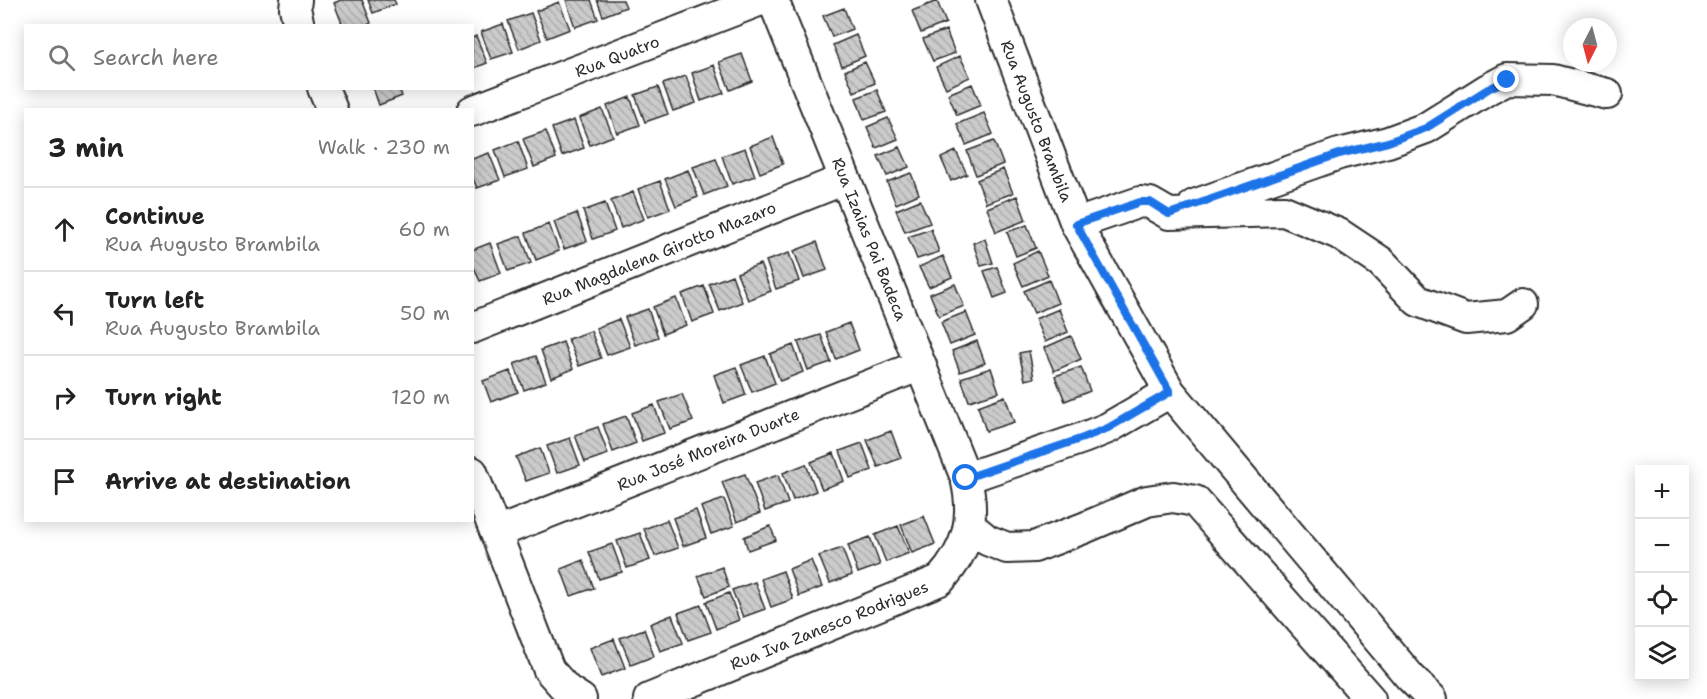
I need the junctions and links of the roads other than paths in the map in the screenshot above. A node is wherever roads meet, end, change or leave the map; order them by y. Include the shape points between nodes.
1 (296, 0) edge
2 (761, 0) edge
3 (773, 0) edge
4 (991, 0) edge
5 (299, 24) edge
6 (324, 90) edge
7 (1607, 94) dead end
8 (331, 108) edge
9 (474, 110) edge
10 (845, 179) junction
11 (1169, 214) junction
12 (1076, 224) junction
13 (1523, 304) dead end
14 (474, 327) edge
15 (921, 365) junction
16 (1170, 392) junction
17 (474, 477) edge
18 (966, 478) junction
19 (969, 525) junction
20 (496, 533) junction
21 (574, 694) edge
22 (649, 699) edge
23 (1370, 699) edge
24 (1432, 699) edge

1 - 5 street
2 - 9 street, Rua Quatro
3 - 10 street, Rua Izaias Pai Badeca
4 - 12 street, Rua Augusto Brambila
6 - 8 street
7 - 11 street via 1553,80 1507,80 1426,128
10 - 14 street, Rua Magdalena Girotto Mazaro
10 - 15 street, Rua Izaias Pai Badeca
11 - 12 street via 1150,202 1140,202
11 - 13 street via 1284,211 1339,234 1381,262 1418,302 1466,319 1507,315
12 - 16 street, Rua Augusto Brambila
15 - 18 street, Rua Izaias Pai Badeca
15 - 20 street, Rua José Moreira Duarte
16 - 18 street via 1108,428
16 - 24 street, Rua Augusto Brambila
17 - 20 street
18 - 19 street, Rua Iva Zanesco Rodrigues via 971,509
19 - 22 street, Rua Iva Zanesco Rodrigues via 959,555 940,580
19 - 23 street via 987,540 1007,548 1034,547 1147,501 1196,501
20 - 21 street via 549,670

